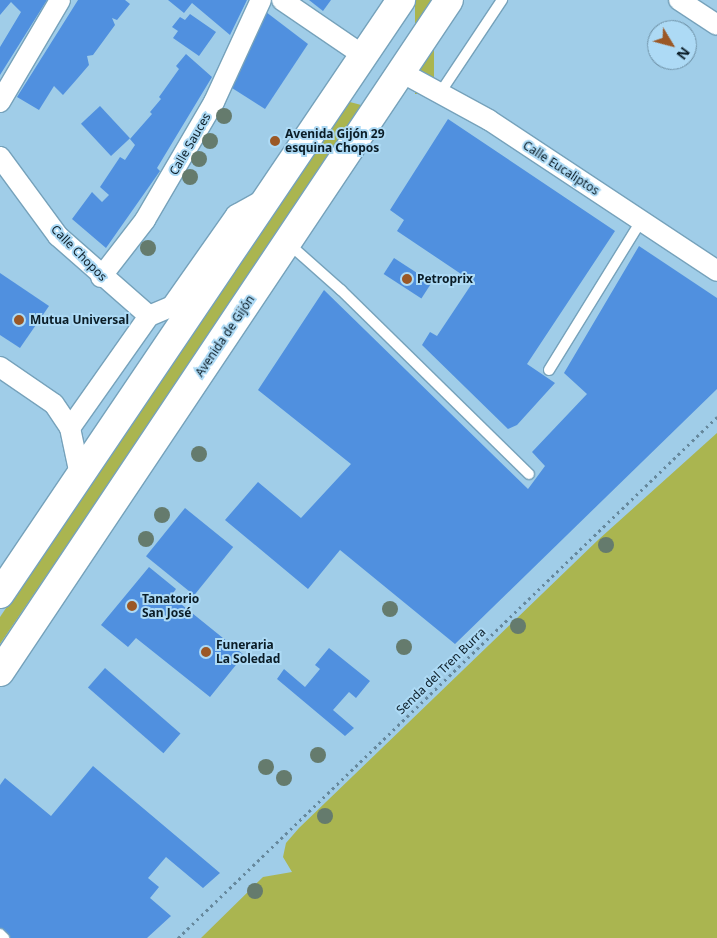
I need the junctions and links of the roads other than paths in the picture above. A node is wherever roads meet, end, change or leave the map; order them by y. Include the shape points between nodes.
1 (60, 0) edge
2 (261, 0) edge
3 (282, 0) edge
4 (402, 0) edge
5 (449, 0) edge
6 (502, 0) edge
7 (679, 0) edge
8 (717, 25) edge
9 (364, 56) junction
10 (401, 72) junction
11 (440, 93) junction
12 (0, 102) edge
13 (0, 157) edge
14 (263, 200) junction
15 (641, 221) junction
16 (288, 242) junction
17 (717, 271) edge
18 (101, 278) junction
19 (149, 316) junction
20 (0, 367) edge
21 (549, 370) dead end
22 (70, 428) junction
23 (529, 474) dead end
24 (80, 475) junction
25 (0, 594) edge
26 (0, 672) edge
27 (0, 934) edge
28 (4, 938) edge

1 - 12 street
2 - 18 street, Calle Sauces via 214,102 145,220
3 - 9 street
4 - 9 highway
5 - 10 highway, Avenida de Gijón
6 - 11 lane
7 - 8 street
9 - 14 highway
10 - 11 street, Calle Eucaliptos
10 - 16 highway, Avenida de Gijón
11 - 15 street, Calle Eucaliptos via 488,120
13 - 18 street, Calle Chopos via 58,236
14 - 19 street via 236,215 172,306
14 - 24 highway
15 - 17 street, Calle Eucaliptos
15 - 21 lane
16 - 23 lane
16 - 26 highway, Avenida de Gijón
18 - 19 street, Calle Chopos
19 - 22 street
20 - 22 street via 54,404
22 - 24 street
24 - 25 highway
27 - 28 lane

